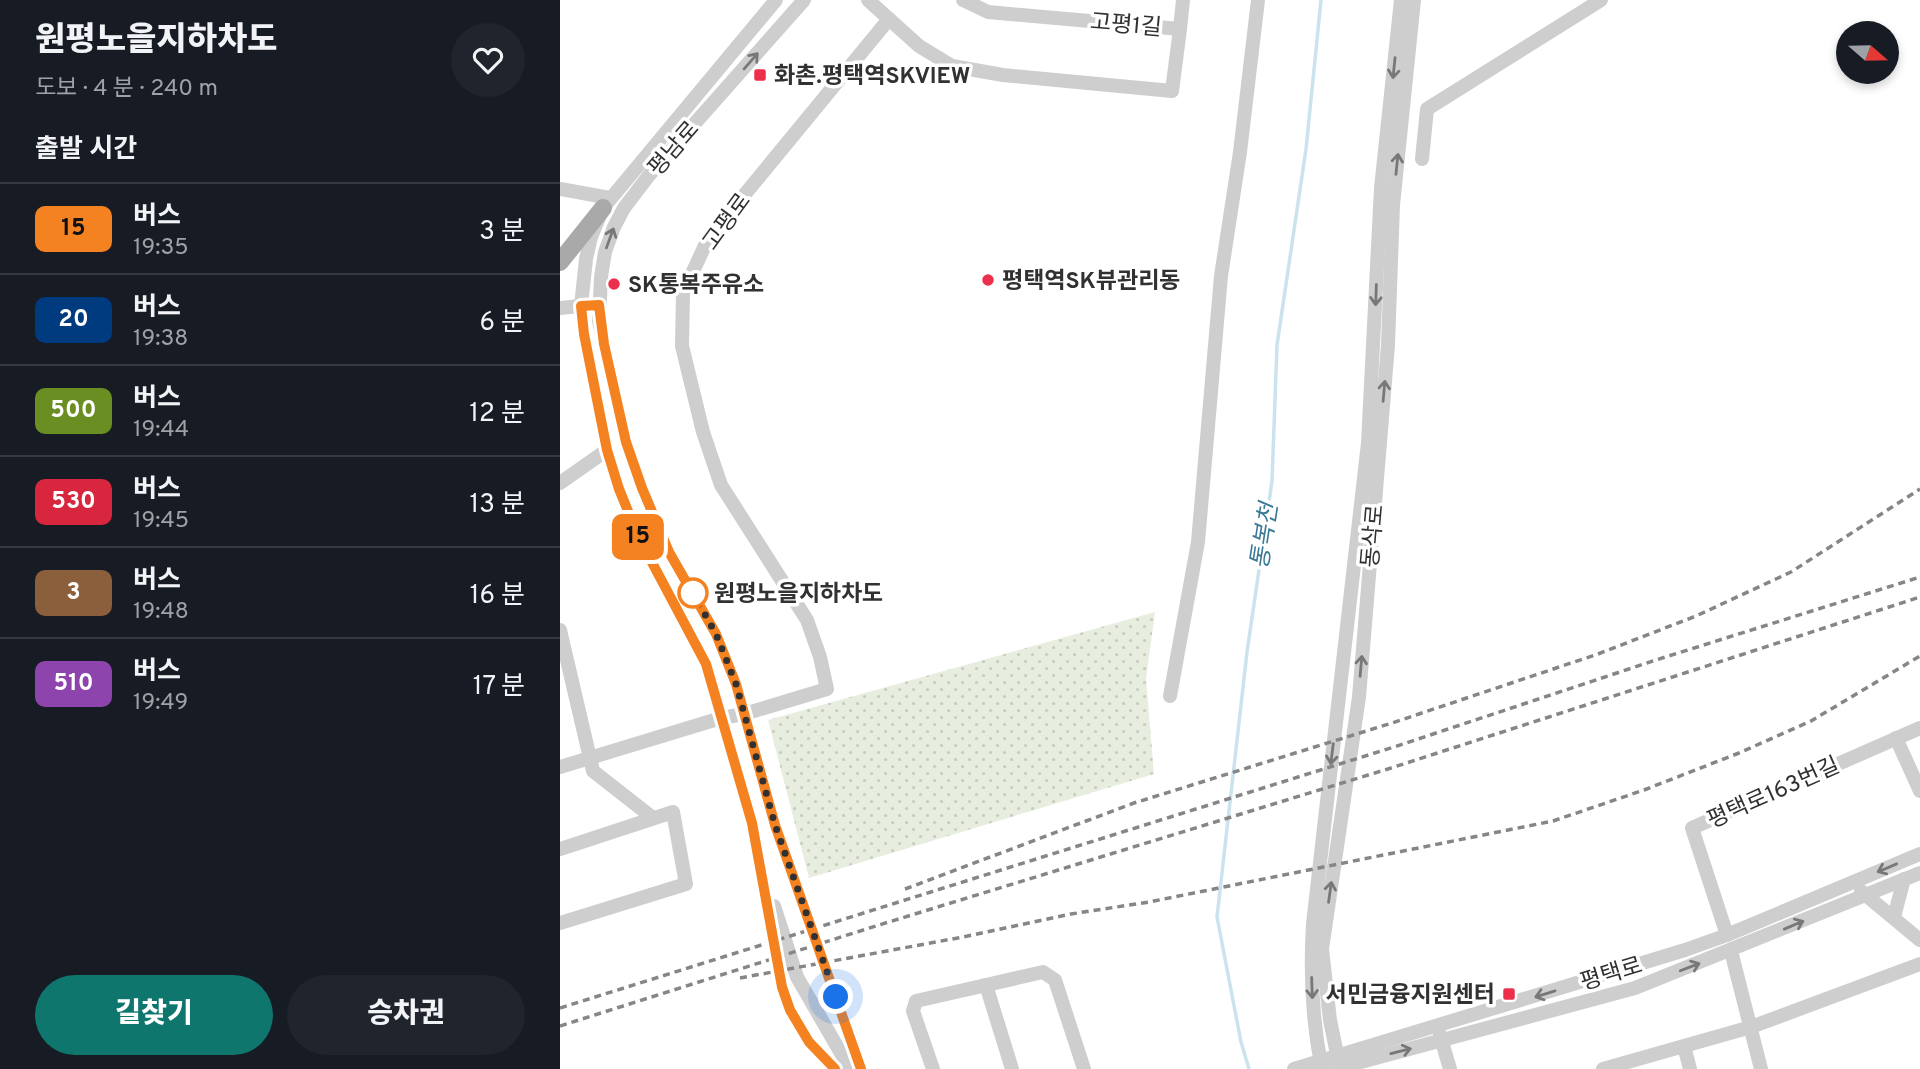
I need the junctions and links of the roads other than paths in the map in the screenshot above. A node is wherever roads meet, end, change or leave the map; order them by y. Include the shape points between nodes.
1 (776, 0) edge
2 (804, 0) edge
3 (868, 0) edge
4 (963, 0) edge
5 (1183, 0) edge
6 (1258, 0) edge
7 (1401, 0) edge
8 (1414, 0) edge
9 (1601, 0) edge
10 (889, 19) junction
11 (1180, 29) junction
12 (1422, 159) dead end
13 (560, 189) edge
14 (606, 203) junction
15 (560, 262) edge
16 (599, 305) junction
17 (581, 306) junction
18 (560, 308) edge
19 (607, 450) junction
20 (560, 483) edge
21 (560, 630) edge
22 (564, 667) edge
23 (1170, 696) dead end
24 (744, 714) junction
25 (721, 718) junction
26 (1920, 727) edge
27 (1896, 738) junction
28 (589, 758) junction
29 (560, 767) edge
30 (1920, 791) edge
31 (653, 818) junction
32 (560, 849) edge
33 (1920, 854) edge
34 (762, 872) junction
35 (1920, 873) edge
36 (1904, 879) junction
37 (1854, 882) junction
38 (1865, 895) junction
39 (1894, 917) junction
40 (560, 923) edge
41 (1727, 935) junction
42 (1920, 940) edge
43 (1731, 951) junction
44 (1920, 964) edge
45 (986, 985) junction
46 (1751, 1027) junction
47 (1439, 1034) junction
48 (1684, 1046) junction
49 (1322, 1065) edge
50 (1338, 1065) edge
51 (1609, 1068) edge
52 (835, 1069) edge
53 (848, 1069) edge
54 (861, 1069) edge
55 (933, 1069) edge
56 (1012, 1069) edge
57 (1084, 1069) edge
58 (1294, 1069) edge
59 (1450, 1069) edge
60 (1690, 1069) edge
61 (1761, 1069) edge

1 - 14 street, 평남로
16 -> 2 street, 평남로 via 605,252 624,208
3 - 10 street
4 - 11 street, 고평1길 via 988,12
5 - 11 street, 고평1길
6 - 23 street via 1221,276 1198,542
7 -> 49 street, 동삭로 via 1381,188 1368,443 1313,924 1313,1009
50 -> 8 street, 동삭로 via 1322,949 1359,696 1388,345 1393,205
9 - 12 street via 1427,108
10 - 11 street via 919,46 953,66 1172,91
10 - 24 street, 고평로 via 708,239 683,293 682,346 721,485 807,620 827,689
13 - 14 street
14 - 15 main road
14 - 17 street, 평남로 via 591,237
16 - 17 street
16 - 24 street, 평남로 via 626,442 642,488 669,552 716,634
17 - 18 street
17 - 19 street, 평남로
19 - 20 street
19 - 25 street, 평남로 via 639,538 706,664
21 - 22 street
22 - 28 street
24 - 25 street
24 - 54 street, 평남로 via 775,825
25 - 28 street
25 - 34 street, 평남로
26 - 27 street, 평택로163번길
27 - 30 street
27 - 41 street, 평택로163번길 via 1692,828
28 - 29 street
28 - 31 street via 593,771
31 - 32 street
31 - 40 street via 673,812 686,884
33 -> 37 street, 평택로
34 - 52 street via 779,974 790,1010 809,1042
34 - 53 street via 797,977
35 - 36 street, 평택로
36 - 38 street, 평택로
36 - 39 street
37 - 38 street
37 - 41 street, 평택로
38 - 39 street
43 -> 38 street, 평택로
39 - 42 street
41 -> 47 street, 평택로
43 - 46 street
47 -> 43 street, 평택로 via 1635,988
44 - 46 street
45 - 55 street via 916,1001 913,1011
45 - 56 street
45 - 57 street via 1043,972 1055,980
46 - 48 street
46 - 61 street
47 - 50 street, 평택로
47 - 59 street
48 - 51 street
48 - 60 street
49 - 50 street, 평택로
49 - 58 street, 평택로

